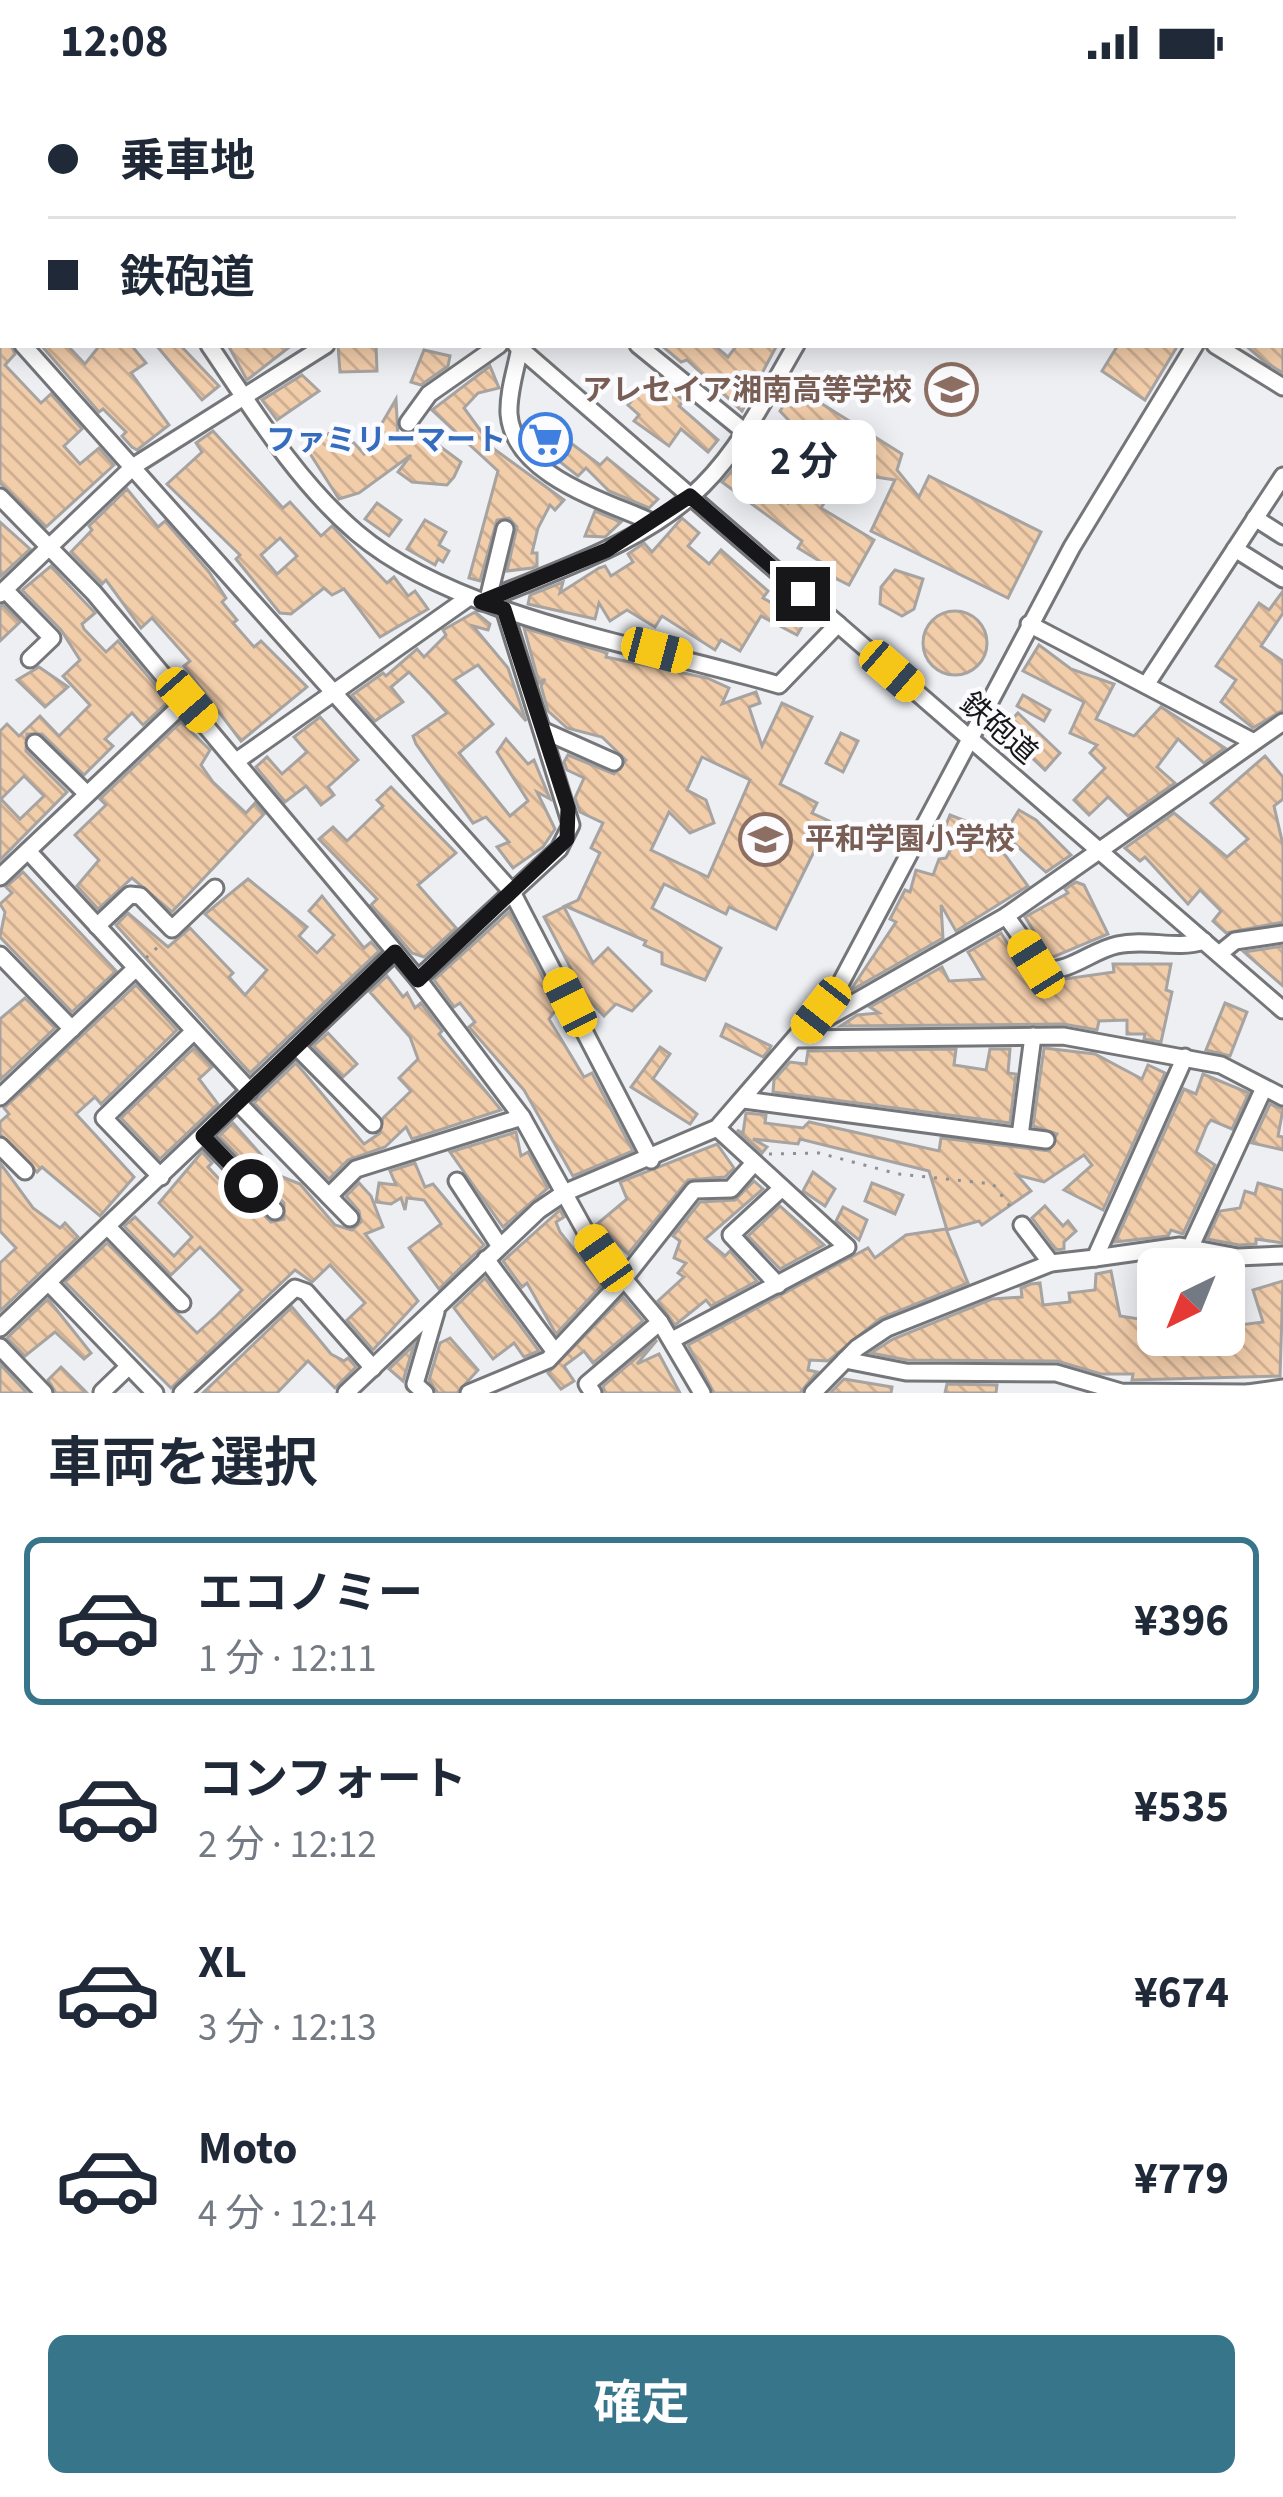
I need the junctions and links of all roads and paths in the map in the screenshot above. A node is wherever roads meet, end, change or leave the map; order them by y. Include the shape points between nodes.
1 (26, 348) edge
2 (211, 348) edge
3 (322, 348) edge
4 (495, 348) edge
5 (518, 348) edge
6 (519, 348) edge
7 (642, 348) edge
8 (791, 348) edge
9 (1193, 348) edge
10 (1220, 348) edge
11 (1283, 387) edge
12 (246, 400) junction
13 (408, 423) dead end
14 (745, 432) junction
15 (134, 466) junction
16 (1283, 476) edge
17 (690, 496) junction
18 (0, 497) edge
19 (1255, 518) junction
20 (654, 524) junction
21 (505, 529) dead end
22 (1283, 536) edge
23 (54, 548) junction
24 (1235, 548) junction
25 (1283, 579) edge
26 (3, 592) edge
27 (479, 599) junction
28 (504, 609) junction
29 (838, 624) junction
30 (1028, 625) junction
31 (30, 659) dead end
32 (1146, 685) junction
33 (331, 692) junction
34 (187, 700) junction
35 (1283, 722) edge
36 (542, 730) junction
37 (1250, 740) junction
38 (973, 741) junction
39 (35, 743) dead end
40 (238, 760) junction
41 (614, 762) dead end
42 (87, 794) junction
43 (28, 851) junction
44 (1101, 852) junction
45 (0, 878) edge
46 (215, 888) dead end
47 (512, 892) junction
48 (1006, 916) junction
49 (97, 926) junction
50 (172, 929) junction
51 (1283, 934) edge
52 (1204, 941) junction
53 (395, 952) junction
54 (1219, 954) junction
55 (0, 955) edge
56 (136, 968) junction
57 (418, 980) junction
58 (1283, 1010) edge
59 (71, 1029) junction
60 (194, 1031) junction
61 (800, 1036) junction
62 (1033, 1036) junction
63 (296, 1046) junction
64 (1185, 1057) junction
65 (4, 1086) edge
66 (1264, 1088) junction
67 (244, 1097) junction
68 (1283, 1097) edge
69 (744, 1100) junction
70 (522, 1117) junction
71 (373, 1124) dead end
72 (717, 1128) junction
73 (203, 1136) junction
74 (1020, 1136) junction
75 (1046, 1140) dead end
76 (0, 1146) edge
77 (651, 1160) junction
78 (756, 1164) junction
79 (25, 1171) dead end
80 (161, 1177) junction
81 (457, 1180) dead end
82 (782, 1188) junction
83 (564, 1192) junction
84 (329, 1196) junction
85 (275, 1211) dead end
86 (350, 1218) dead end
87 (1022, 1225) joint
88 (108, 1227) junction
89 (499, 1245) junction
90 (1191, 1246) junction
91 (1283, 1255) edge
92 (1095, 1258) junction
93 (486, 1259) junction
94 (1051, 1263) junction
95 (623, 1280) junction
96 (49, 1283) junction
97 (778, 1286) junction
98 (182, 1303) dead end
99 (437, 1309) junction
100 (659, 1322) junction
101 (0, 1328) edge
102 (672, 1340) junction
103 (0, 1347) edge
104 (555, 1352) junction
105 (845, 1360) junction
106 (128, 1367) junction
107 (374, 1368) junction
108 (906, 1372) junction
109 (1283, 1388) edge
110 (1090, 1389) edge
111 (102, 1392) edge
112 (1225, 1392) edge
113 (44, 1393) edge
114 (155, 1393) edge
115 (182, 1393) edge
116 (346, 1393) edge
117 (425, 1393) edge
118 (469, 1393) edge
119 (592, 1393) edge
120 (702, 1393) edge
121 (813, 1393) edge
122 (902, 1393) edge
123 (1248, 1393) edge

1 - 15 street
2 - 12 street
3 - 12 street
4 - 13 street via 429,394
5 - 20 street via 509,420 526,454
6 - 17 street, 鉄砲道
7 - 14 street
8 - 14 street
9 - 30 street
10 - 11 street
12 - 15 street
12 - 27 street via 359,535 400,564
14 - 17 street
15 - 23 street
15 - 33 street
16 - 19 street
17 - 20 street
17 - 29 street, 鉄砲道
18 - 23 street
19 - 22 street
19 - 24 street
20 - 27 street
21 - 27 street
23 - 26 street
23 - 34 street
24 - 25 street
24 - 32 street
26 - 31 street via 52,638
27 - 28 street
27 - 33 street
28 - 29 street via 779,686
28 - 36 street
29 - 38 street, 鉄砲道
30 - 32 street
30 - 38 street
32 - 37 street
33 - 40 street
33 - 47 street
34 - 40 street
34 - 42 street
35 - 37 street
36 - 41 street
36 - 47 street via 571,825 560,849
37 - 44 street
38 - 44 street, 鉄砲道
38 - 61 street via 860,951
39 - 42 street
40 - 53 street
42 - 43 street
43 - 45 street
43 - 49 street
44 - 48 street
44 - 52 street, 鉄砲道
46 - 50 street
47 - 57 street
47 - 77 street
48 - 52 street via 1045,970 1139,941
48 - 61 street
49 - 50 street via 140,896
49 - 56 street
50 - 56 path
51 - 54 street via 1235,941
52 - 54 street, 鉄砲道
53 - 57 street
53 - 63 street
54 - 58 street, 鉄砲道
55 - 59 street
56 - 59 street
56 - 60 street
57 - 70 street
59 - 65 street
60 - 67 street
60 - 80 street via 104,1118
61 - 62 street
61 - 69 street
62 - 64 street
62 - 74 street
63 - 67 street
63 - 71 street
64 - 66 street
64 - 92 street
66 - 68 street
66 - 90 street
67 - 73 street
67 - 84 street
69 - 72 street
69 - 74 street
70 - 83 street
70 - 84 street via 356,1169
72 - 77 street
72 - 78 street
73 - 80 street
73 - 85 street
74 - 75 street
76 - 79 street
77 - 83 street
78 - 82 street
78 - 87 path via 773,1151 820,1153 898,1174 993,1184
78 - 95 street via 731,1189 694,1190
80 - 88 street
81 - 89 street
82 - 97 street via 731,1235
82 - 97 street via 847,1247
83 - 89 street
83 - 95 street
84 - 86 street
87 - 94 street
88 - 96 street
88 - 98 street
89 - 93 street
90 - 91 street via 1238,1257
90 - 92 street
92 - 94 street
93 - 99 street
93 - 104 street
94 - 105 street via 887,1328
95 - 100 street
95 - 104 street
96 - 101 street
96 - 106 street
97 - 102 street
99 - 107 street
99 - 117 street via 415,1384
100 - 102 street
100 - 119 street via 586,1384
102 - 120 street
103 - 113 street
104 - 118 street
105 - 108 street
105 - 121 street
106 - 111 street
106 - 114 street
107 - 115 street via 295,1288
107 - 116 street
108 - 110 street via 1056,1373
108 - 122 street
109 - 123 street
110 - 112 street
112 - 123 street

